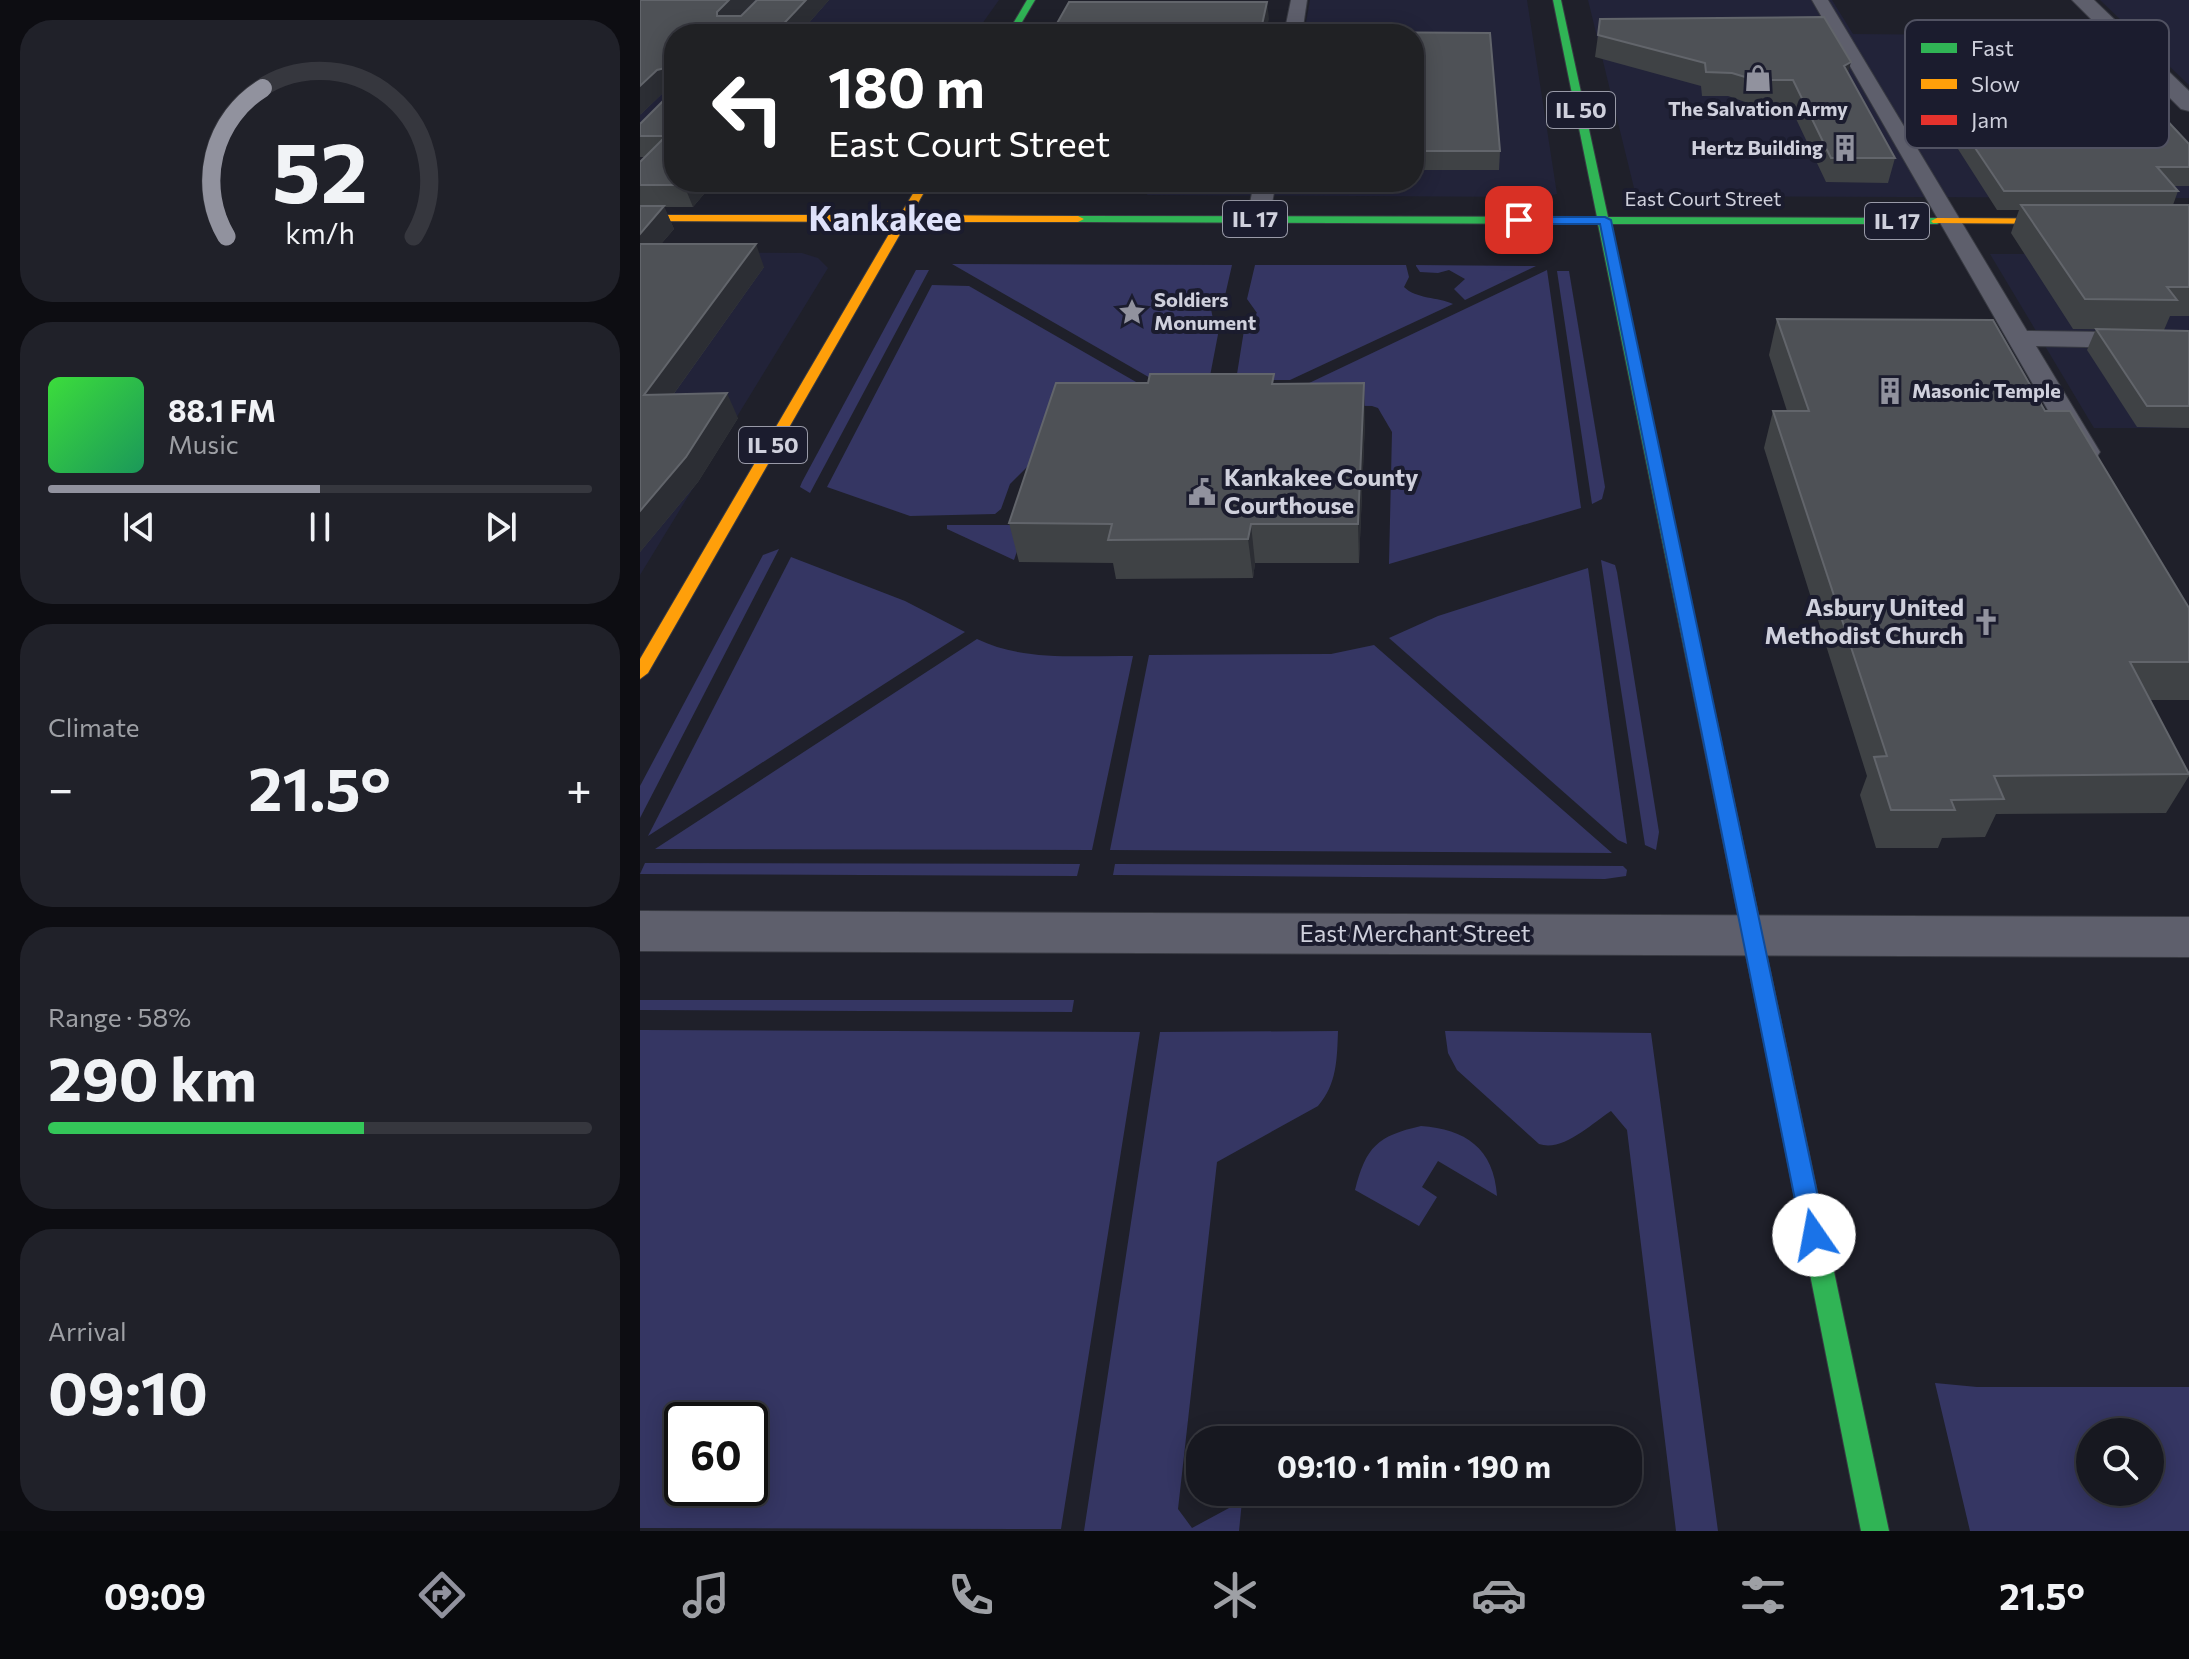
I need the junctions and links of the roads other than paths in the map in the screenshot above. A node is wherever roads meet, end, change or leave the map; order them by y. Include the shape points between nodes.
1 (1031, 0) edge
2 (1299, 0) edge
3 (1557, 0) edge
4 (1820, 0) edge
5 (2082, 0) edge
6 (2103, 20) edge
7 (1017, 24) edge
8 (1295, 24) edge
9 (2169, 85) edge
10 (2189, 104) edge
11 (1905, 144) edge
12 (1907, 148) edge
13 (919, 192) edge
14 (1263, 192) edge
15 (640, 218) edge
16 (905, 218) junction
17 (1258, 219) junction
18 (1605, 220) junction
19 (1950, 221) junction
20 (2189, 222) edge
21 (2019, 338) junction
22 (2189, 341) edge
23 (2098, 472) edge
24 (640, 673) edge
25 (640, 931) edge
26 (1752, 936) junction
27 (2189, 937) edge
28 (1875, 1531) edge

1 - 7 main road
2 - 8 lane
3 - 18 main road, IL 50
4 - 11 lane
5 - 6 street
9 - 10 street
12 - 19 lane
13 - 16 main road, IL 50
14 - 17 lane
15 - 16 main road, East Court Street / IL 17
16 - 17 main road, East Court Street / IL 17
16 - 24 main road, IL 50
17 - 18 main road, East Court Street / IL 17
18 - 19 main road, East Court Street / IL 17
18 - 26 main road, IL 50
19 - 20 main road, East Court Street / IL 17
19 - 21 lane
21 - 22 lane
21 - 23 lane
25 - 26 street, East Merchant Street
26 - 27 street, East Merchant Street
26 - 28 main road, IL 50

